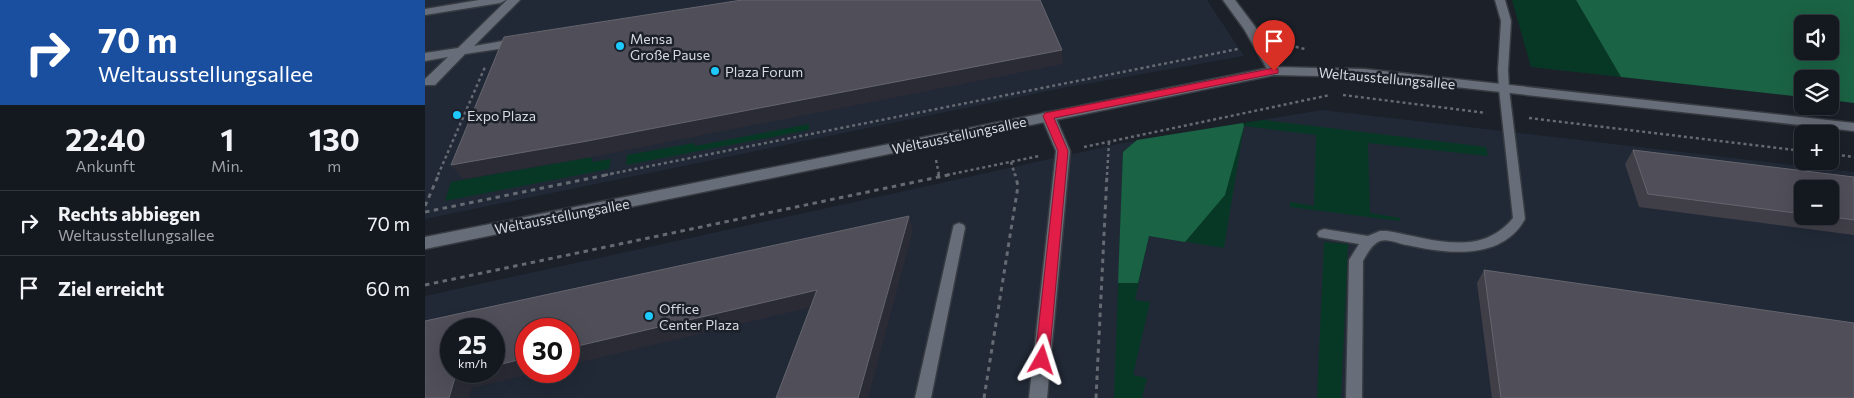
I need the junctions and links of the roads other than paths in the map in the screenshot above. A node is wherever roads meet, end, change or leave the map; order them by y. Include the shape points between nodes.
1 (500, 0) edge
2 (514, 0) edge
3 (1229, 0) edge
4 (1500, 0) edge
5 (425, 12) edge
6 (532, 40) edge
7 (462, 52) junction
8 (425, 57) edge
9 (1274, 71) junction
10 (430, 82) dead end
11 (1504, 89) junction
12 (1049, 116) junction
13 (1854, 127) edge
14 (959, 228) dead end
15 (1324, 234) dead end
16 (1369, 241) junction
17 (425, 243) edge
18 (923, 398) edge
19 (1038, 398) edge
20 (1354, 398) edge

1 - 5 main road
2 - 7 main road
3 - 9 main road
4 - 11 lane via 1506,21
6 - 7 main road
7 - 8 main road
7 - 10 main road
9 - 11 main road, Weltausstellungsallee via 1336,71
9 - 12 main road, Weltausstellungsallee
11 - 13 main road, Weltausstellungsallee
11 - 16 lane via 1520,214 1512,230 1501,238 1461,248 1381,236
12 - 17 main road, Weltausstellungsallee
12 - 19 main road via 1063,151
14 - 18 lane
15 - 16 lane
16 - 20 lane via 1356,260

